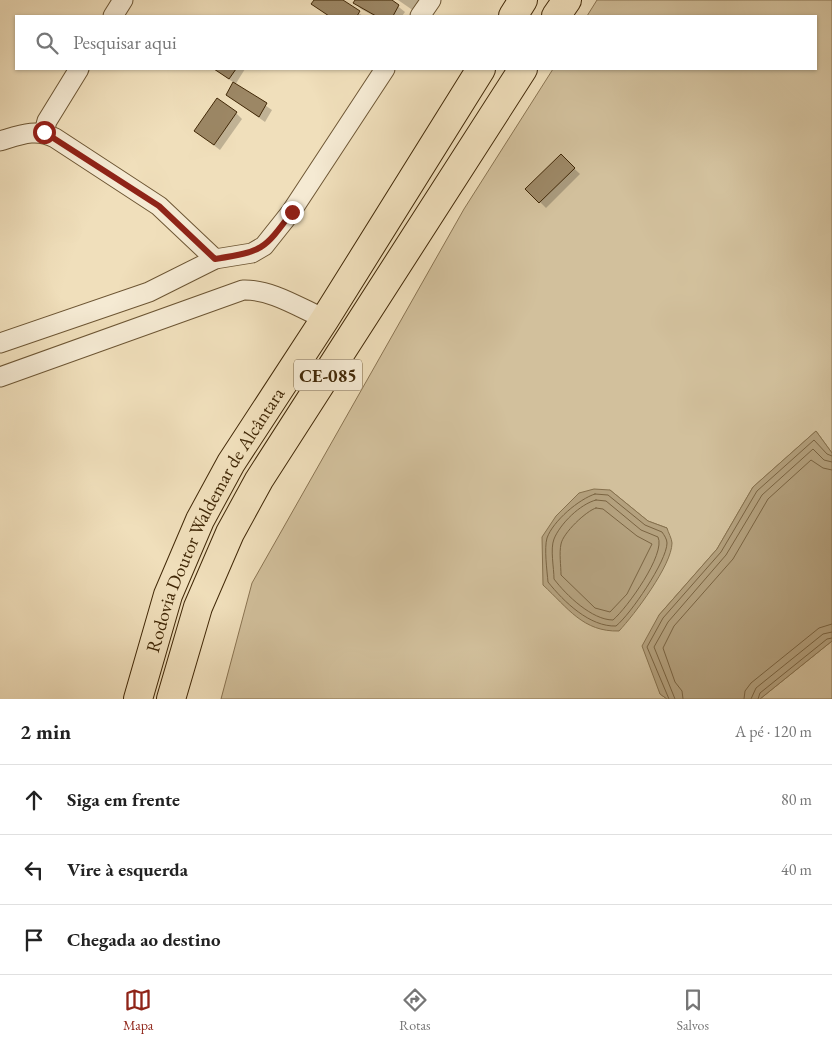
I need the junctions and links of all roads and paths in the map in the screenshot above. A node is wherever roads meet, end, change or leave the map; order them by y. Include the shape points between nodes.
1 (123, 0) edge
2 (431, 0) edge
3 (567, 0) edge
4 (113, 15) edge
5 (421, 15) edge
6 (557, 15) edge
7 (79, 70) edge
8 (384, 70) edge
9 (480, 70) edge
10 (522, 70) edge
11 (44, 132) junction
12 (0, 141) edge
13 (215, 259) junction
14 (325, 319) junction
15 (0, 343) edge
16 (0, 377) edge
17 (138, 699) edge
18 (171, 699) edge

1 - 4 street
2 - 5 street
3 - 6 highway
7 - 11 street via 47,121
8 - 13 street via 274,237 252,253
9 - 14 highway, Rodovia Doutor Waldemar de Alcântara / CE-085
10 - 18 highway, Rodovia Doutor Waldemar de Alcântara / CE-085 via 259,480 230,533 198,607
11 - 12 street
11 - 13 street via 159,206
13 - 15 street via 149,292
14 - 16 street via 253,289 243,290
14 - 17 highway, Rodovia Doutor Waldemar de Alcântara / CE-085 via 231,463 200,520 168,595

